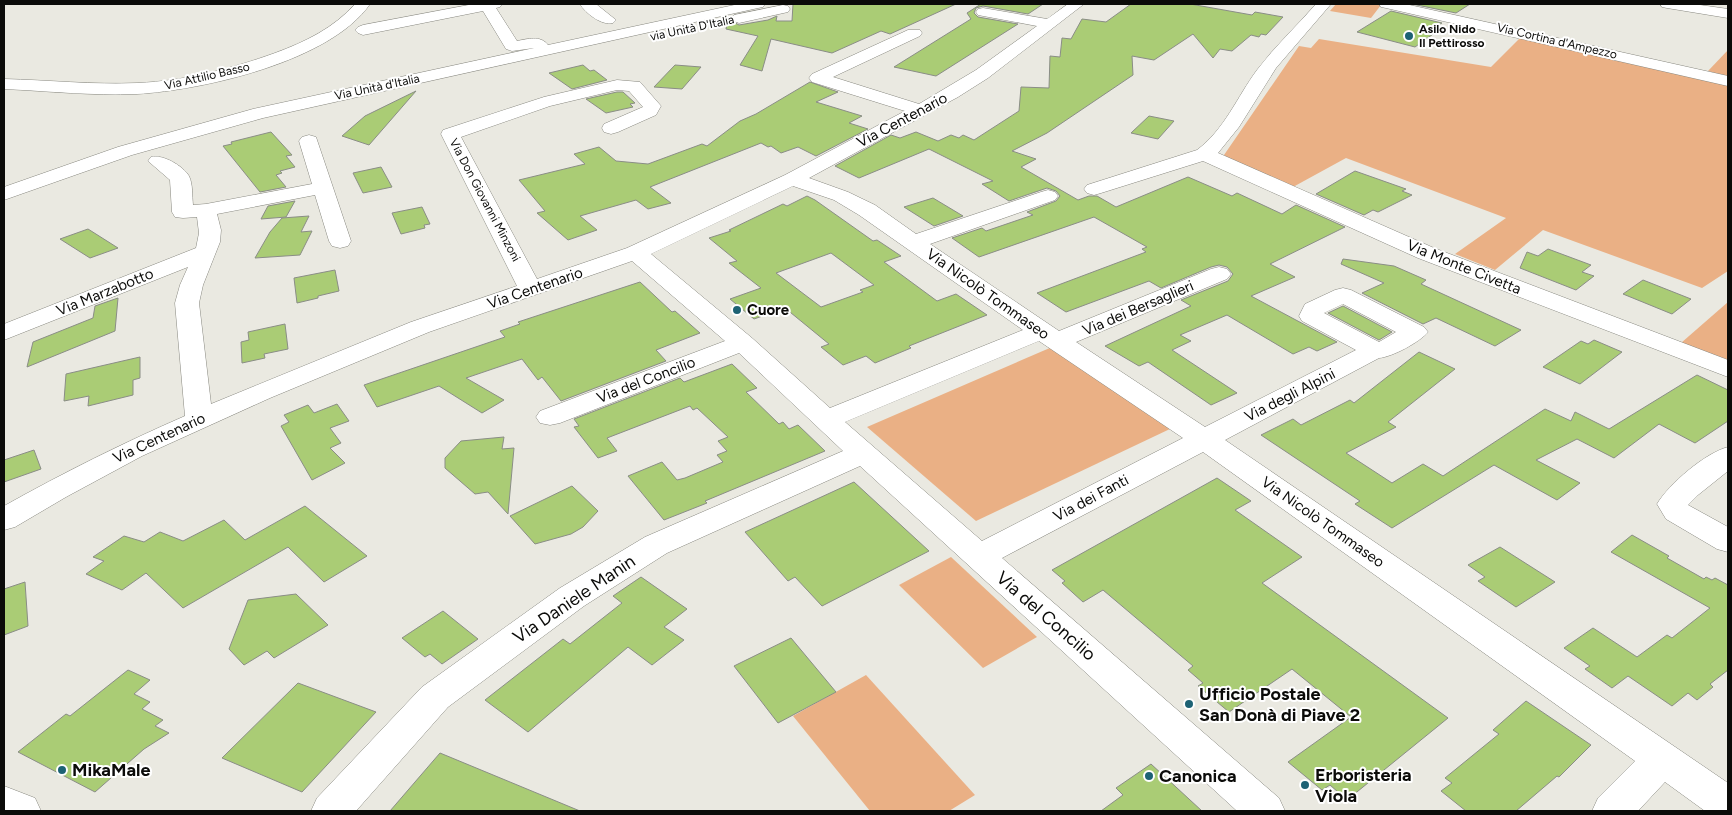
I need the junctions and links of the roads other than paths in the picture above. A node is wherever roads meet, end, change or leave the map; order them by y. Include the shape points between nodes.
1 (363, 4) edge
2 (489, 4) edge
3 (587, 4) edge
4 (758, 4) edge
5 (1324, 4) edge
6 (1386, 4) edge
7 (1667, 4) edge
8 (783, 8) dead end
9 (1064, 10) edge
10 (983, 12) dead end
11 (1728, 14) edge
12 (608, 20) dead end
13 (363, 30) dead end
14 (914, 33) dead end
15 (603, 37) junction
16 (551, 49) junction
17 (1728, 82) edge
18 (4, 84) edge
19 (921, 110) junction
20 (611, 128) dead end
21 (309, 140) dead end
22 (1204, 154) junction
23 (158, 161) dead end
24 (792, 179) junction
25 (322, 188) junction
26 (1094, 189) dead end
27 (4, 194) edge
28 (1048, 196) dead end
29 (206, 210) junction
30 (340, 241) dead end
31 (914, 242) junction
32 (206, 252) junction
33 (635, 253) junction
34 (1219, 274) dead end
35 (531, 289) junction
36 (4, 333) edge
37 (1049, 336) junction
38 (743, 343) junction
39 (1376, 350) dead end
40 (1728, 369) edge
41 (550, 417) dead end
42 (199, 419) junction
43 (826, 420) junction
44 (1204, 439) junction
45 (863, 453) junction
46 (1728, 456) edge
47 (4, 520) edge
48 (1728, 541) edge
49 (979, 556) junction
50 (1662, 758) junction
51 (4, 802) edge
52 (1728, 805) edge
53 (21, 811) edge
54 (331, 811) edge
55 (1265, 811) edge
56 (1612, 811) edge

1 - 18 street, Via Attilio Basso via 332,33 289,53 263,63 178,84 118,88
2 - 13 street
2 - 16 street via 512,46 535,43
3 - 12 street
4 - 15 street, Via Unità d'Italia
5 - 22 street via 1262,76 1217,145
6 - 17 street, Via Cortina d'Ampezzo via 1599,50
7 - 11 street
8 - 15 street, via Unità D'Italia via 615,45
9 - 10 street, Via Centenario
9 - 19 street, Via Centenario via 982,74
14 - 19 street via 818,78
15 - 16 street, Via Unità d'Italia
16 - 27 street, Via Unità d'Italia via 259,113 125,151
19 - 24 street, Via Centenario
20 - 35 street, Via Don Giovanni Minzoni via 650,111 652,106 634,86 617,85 544,102 450,134
21 - 25 street
22 - 26 street
22 - 40 street, Via Monte Civetta via 1426,253
23 - 29 street via 180,178 183,212
24 - 31 street, Via Nicolò Tommaseo via 856,203
24 - 33 street, Via Centenario
25 - 29 street
25 - 30 street
28 - 31 street, Via Nicolò Tommaseo
29 - 32 street via 210,234
31 - 37 street, Via Nicolò Tommaseo
32 - 36 street, Via Marzabotto
32 - 42 street via 187,303
33 - 35 street, Via Centenario
33 - 38 street, Via del Concilio
34 - 37 street, Via dei Bersaglieri
35 - 42 street, Via Centenario via 404,333
37 - 43 street
37 - 44 street, Via Nicolò Tommaseo
38 - 41 street, Via del Concilio
38 - 43 street, Via del Concilio
39 - 44 street, Via degli Alpini
42 - 47 street, Via Centenario via 132,450
43 - 45 street, Via del Concilio
44 - 49 street, Via dei Fanti
44 - 50 street, Via Nicolò Tommaseo
45 - 49 street, Via del Concilio
45 - 54 street, Via Daniele Manin via 656,545 572,597 435,697
46 - 48 street via 1672,504 1677,512
49 - 55 street, Via del Concilio
50 - 52 street, Via Nicolò Tommaseo
50 - 56 street
51 - 53 street

